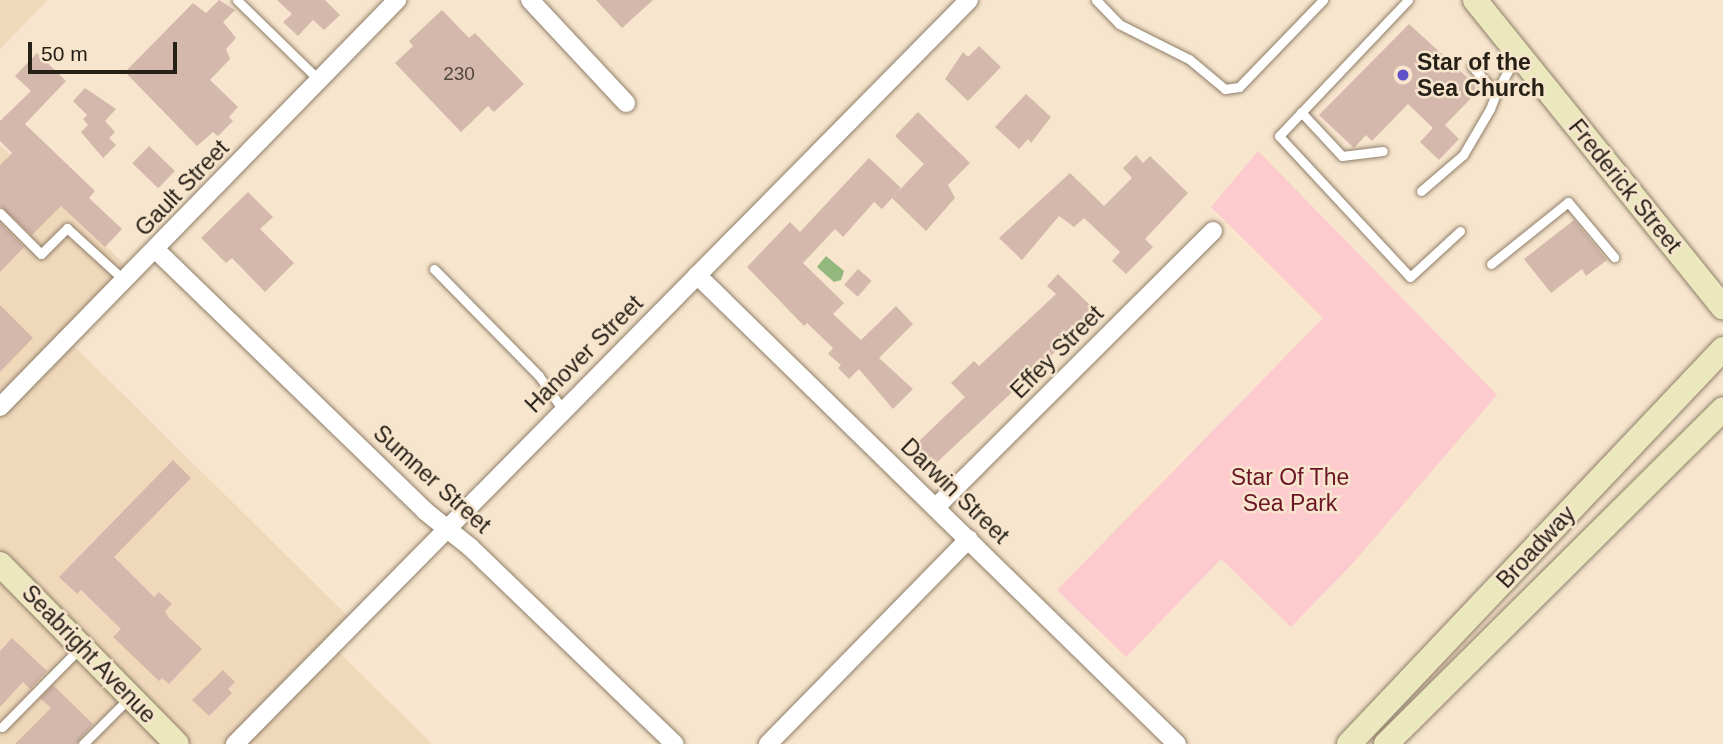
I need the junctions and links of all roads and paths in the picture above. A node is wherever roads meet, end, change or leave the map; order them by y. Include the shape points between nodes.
1 (237, 0) edge
2 (397, 0) edge
3 (530, 0) edge
4 (969, 0) edge
5 (1096, 0) edge
6 (1323, 0) edge
7 (1408, 0) edge
8 (1475, 0) edge
9 (1518, 53) junction
10 (1472, 66) dead end
11 (319, 80) junction
12 (1496, 93) junction
13 (626, 103) dead end
14 (1301, 112) junction
15 (1383, 151) dead end
16 (1421, 191) dead end
17 (0, 213) edge
18 (1213, 230) dead end
19 (1460, 231) dead end
20 (156, 250) junction
21 (1614, 257) dead end
22 (1491, 264) dead end
23 (434, 269) dead end
24 (698, 275) junction
25 (125, 281) junction
26 (1723, 307) edge
27 (1723, 349) edge
28 (0, 407) edge
29 (1723, 408) edge
30 (564, 410) junction
31 (936, 507) junction
32 (445, 530) junction
33 (969, 539) junction
34 (0, 564) edge
35 (83, 646) junction
36 (131, 696) junction
37 (2, 727) edge
38 (83, 744) edge
39 (177, 744) edge
40 (235, 744) edge
41 (675, 744) edge
42 (768, 744) edge
43 (1177, 744) edge
44 (1349, 744) edge
45 (1386, 744) edge

1 - 11 lane
2 - 11 street, Gault Street
3 - 13 street
4 - 24 street, Hanover Street
5 - 6 lane via 1119,24 1189,59 1225,89 1239,87
7 - 14 lane
8 - 9 main road, Frederick Street
9 - 12 lane
9 - 26 main road, Frederick Street
10 - 12 lane
11 - 20 street, Gault Street
12 - 16 lane via 1463,155
14 - 15 lane via 1342,156
14 - 19 lane via 1279,136 1410,277
17 - 25 lane via 41,254 66,228
18 - 31 street, Effey Street
20 - 25 street, Gault Street
20 - 32 street, Sumner Street
21 - 22 lane via 1568,202
23 - 30 lane via 538,376
24 - 30 street, Hanover Street
24 - 31 street, Darwin Street
25 - 28 street, Gault Street
27 - 44 main road, Broadway
29 - 45 main road, Broadway
30 - 32 street, Hanover Street
31 - 33 street, Darwin Street
32 - 40 street, Hanover Street
32 - 41 street, Sumner Street via 470,547
33 - 42 street
33 - 43 street, Darwin Street
34 - 35 main road, Seabright Avenue
35 - 36 main road, Seabright Avenue
35 - 37 lane
36 - 38 lane
36 - 39 main road, Seabright Avenue

